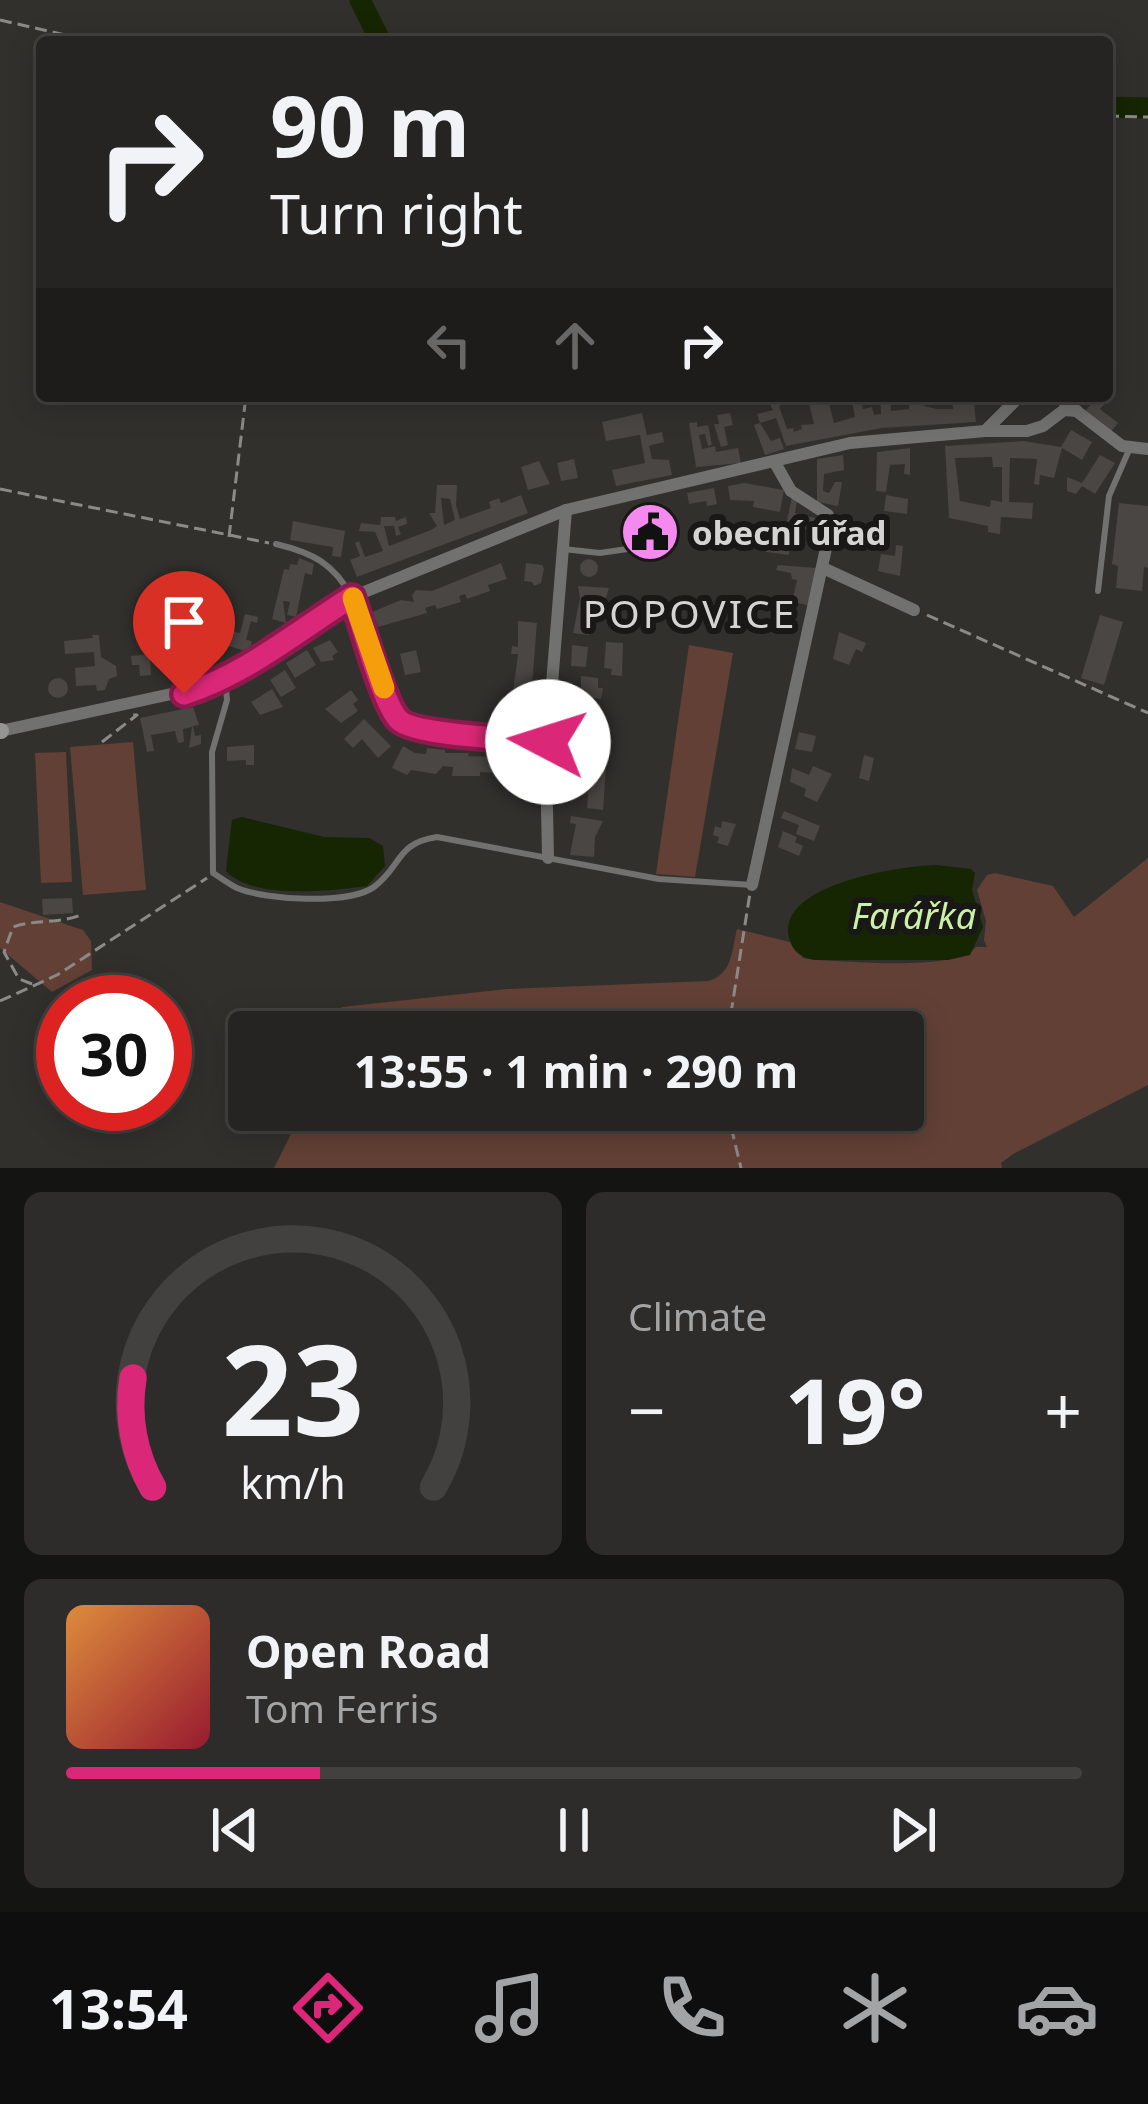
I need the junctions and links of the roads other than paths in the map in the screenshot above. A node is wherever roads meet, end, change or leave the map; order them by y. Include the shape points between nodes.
1 (1014, 402) edge
2 (1056, 402) edge
3 (1065, 402) edge
4 (1077, 411) junction
5 (1055, 414) junction
6 (985, 431) junction
7 (1130, 449) junction
8 (1148, 449) edge
9 (774, 461) junction
10 (566, 511) junction
11 (276, 544) road end
12 (641, 547) road end
13 (563, 549) junction
14 (823, 568) junction
15 (1098, 591) dead end
16 (352, 597) junction
17 (914, 610) road end
18 (225, 679) junction
19 (1, 731) edge
20 (548, 742) junction
21 (548, 858) junction
22 (752, 885) joint

1 - 6 street
2 - 5 street
3 - 4 street
4 - 5 street
4 - 7 street
5 - 6 street via 1035,429
6 - 9 street via 884,437
7 - 8 street
7 - 15 lane via 1109,496
9 - 10 street
9 - 14 street via 791,490 828,515
10 - 13 street
10 - 16 street
11 - 16 lane via 330,565
12 - 13 lane
13 - 20 street
14 - 17 street
14 - 22 street
16 - 18 street
16 - 20 street via 400,721
18 - 19 street
18 - 21 lane via 212,752 213,873 238,888 311,898 364,892 404,848 437,837
20 - 21 street
21 - 22 lane via 659,879

